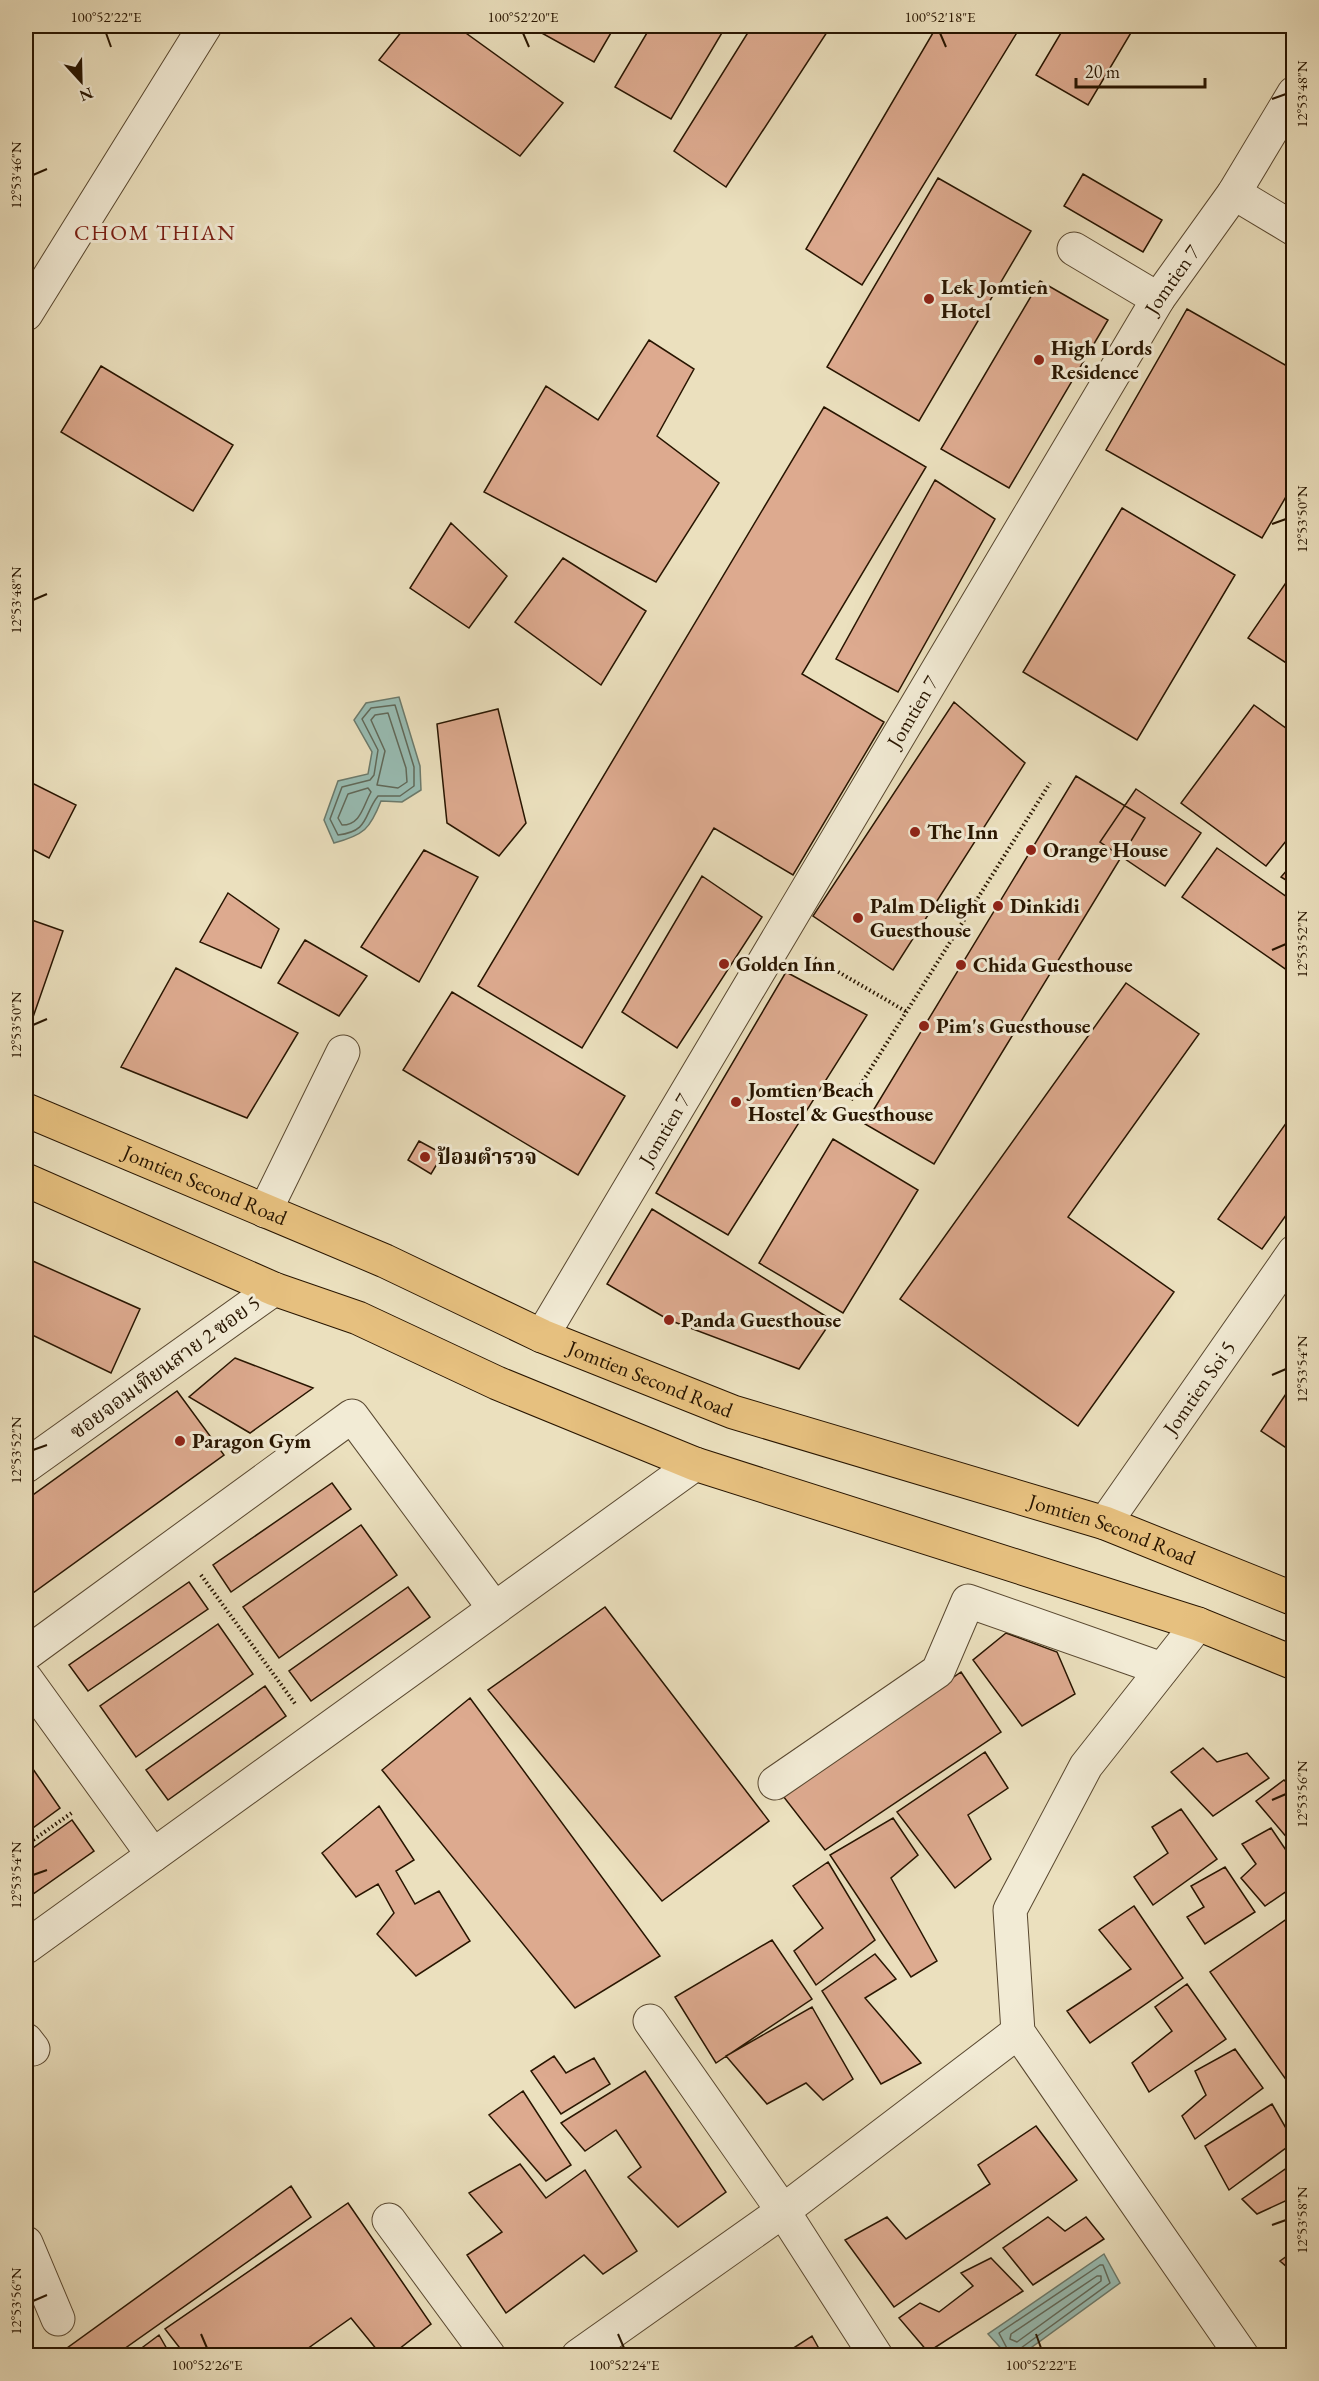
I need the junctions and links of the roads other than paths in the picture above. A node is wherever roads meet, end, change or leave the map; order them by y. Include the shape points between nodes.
1 (205, 26) edge
2 (1293, 93) edge
3 (1233, 193) junction
4 (1293, 229) edge
5 (1074, 249) dead end
6 (1158, 299) junction
7 (26, 314) edge
8 (343, 1052) dead end
9 (26, 1110) edge
10 (26, 1180) edge
11 (265, 1211) junction
12 (1293, 1252) edge
13 (274, 1288) junction
14 (542, 1336) junction
15 (695, 1464) junction
16 (26, 1466) edge
17 (1105, 1522) junction
18 (1293, 1599) edge
19 (494, 1608) junction
20 (1198, 1624) junction
21 (26, 1654) edge
22 (1293, 1663) edge
23 (1162, 1669) junction
24 (26, 1679) edge
25 (775, 1783) dead end
26 (153, 1855) junction
27 (26, 1947) edge
28 (650, 2021) dead end
29 (1018, 2032) junction
30 (783, 2211) junction
31 (389, 2220) dead end
32 (26, 2243) edge
33 (58, 2319) dead end
34 (489, 2355) edge
35 (578, 2355) edge
36 (876, 2355) edge
37 (1242, 2355) edge

1 - 7 street
2 - 3 street, Jomtien 7
3 - 4 street
3 - 6 street, Jomtien 7
5 - 6 street
6 - 14 street, Jomtien 7
8 - 11 street
9 - 11 main road, Jomtien Second Road
10 - 13 main road
11 - 14 main road, Jomtien Second Road
12 - 17 street, Jomtien Soi 5
13 - 15 main road via 358,1318 496,1383
13 - 16 street, ซอยจอมเทียนสาย 2 ซอย 5
14 - 17 main road, Jomtien Second Road via 733,1412
15 - 19 street
15 - 20 main road
17 - 18 main road, Jomtien Second Road
19 - 21 street via 352,1416
19 - 26 street
20 - 22 main road
20 - 23 street
23 - 25 street via 968,1601 938,1671
23 - 29 street via 1086,1766 1010,1910
24 - 26 street
26 - 27 street
28 - 30 street
29 - 30 street
29 - 37 street
30 - 35 street
30 - 36 street
31 - 34 street
32 - 33 street

